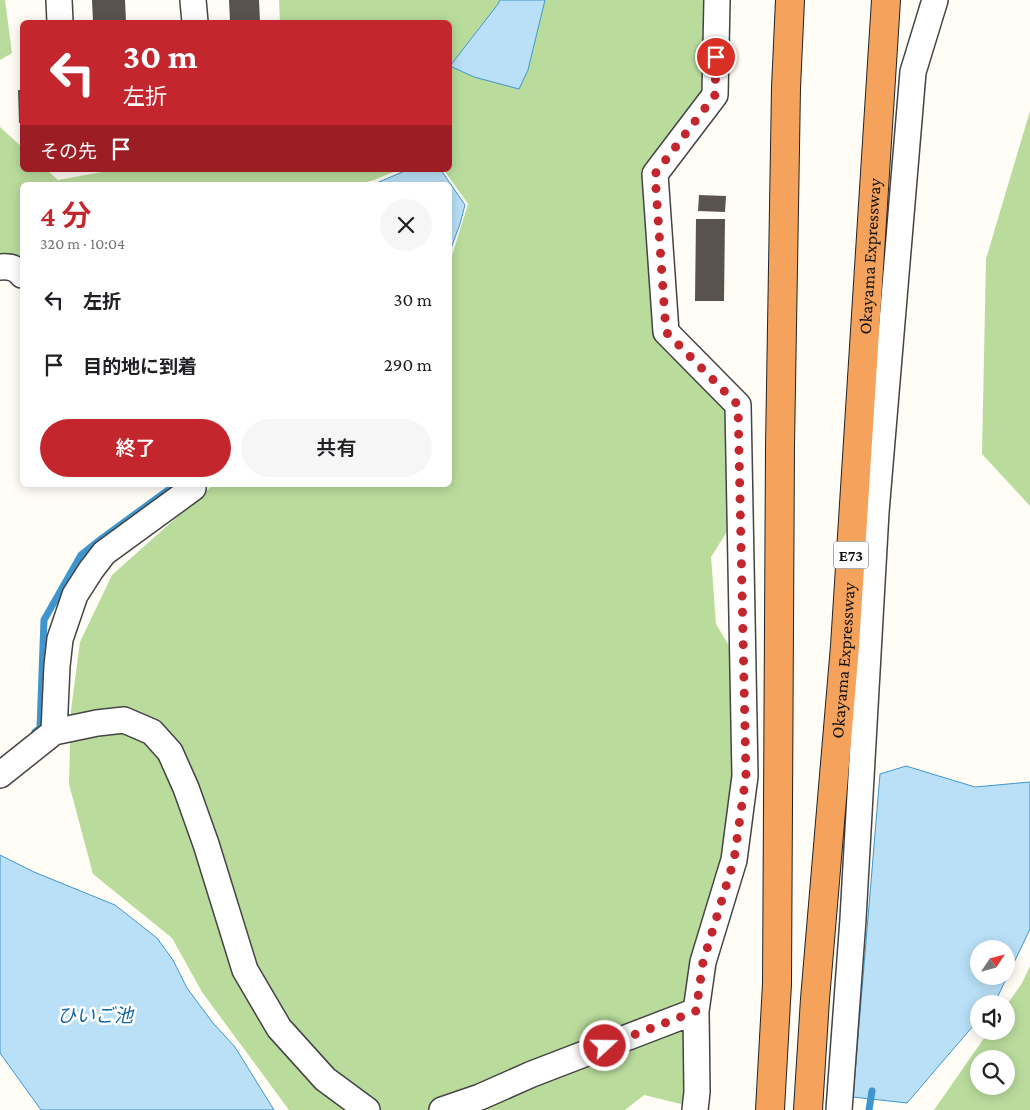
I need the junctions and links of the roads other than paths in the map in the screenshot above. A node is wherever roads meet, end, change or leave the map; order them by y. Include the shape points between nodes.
1 (59, 0) edge
2 (193, 0) edge
3 (717, 0) edge
4 (790, 0) edge
5 (886, 0) edge
6 (935, 0) edge
7 (60, 20) edge
8 (195, 20) edge
9 (0, 267) edge
10 (20, 272) edge
11 (192, 487) edge
12 (54, 732) junction
13 (0, 775) edge
14 (696, 1011) junction
15 (367, 1110) edge
16 (442, 1110) edge
17 (695, 1110) edge
18 (770, 1110) edge
19 (808, 1110) edge
20 (838, 1110) edge

1 - 7 street
2 - 8 street
3 - 14 street via 715,95 655,174 666,332 738,405 746,776 734,860 703,962
4 - 18 highway via 780,446 777,984
5 - 19 highway, Okayama Expressway / E73 via 844,646
6 - 20 street via 913,72 876,512 853,919
9 - 10 street
11 - 12 street via 104,553 75,595 60,639
12 - 13 street
12 - 15 street via 124,720 152,732 170,752 206,844 245,970 279,1028 326,1078
14 - 16 street
14 - 17 street

